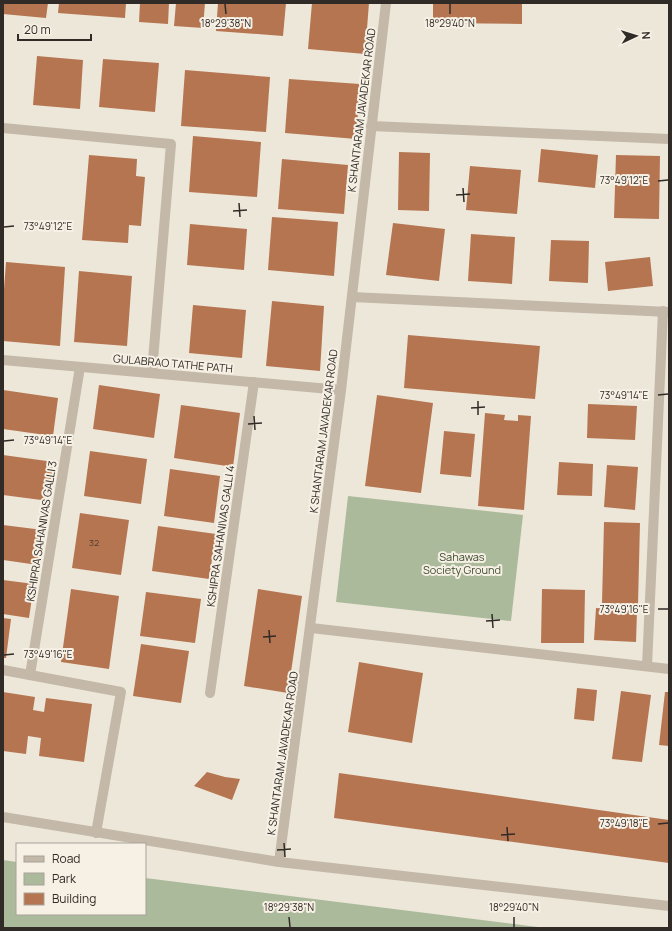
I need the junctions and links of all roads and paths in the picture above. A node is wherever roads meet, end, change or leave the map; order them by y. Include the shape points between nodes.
1 (386, 3) edge
2 (371, 126) junction
3 (3, 128) edge
4 (669, 139) edge
5 (352, 297) junction
6 (666, 311) edge
7 (3, 360) edge
8 (80, 367) junction
9 (152, 372) junction
10 (254, 382) junction
11 (341, 390) junction
12 (311, 628) junction
13 (647, 666) junction
14 (669, 669) edge
15 (3, 670) edge
16 (30, 675) junction
17 (210, 693) dead end
18 (3, 817) edge
19 (96, 832) junction
20 (279, 862) junction
21 (669, 906) edge

1 - 2 street, K SHANTARAM JAVADEKAR ROAD
2 - 4 street
2 - 5 street, K SHANTARAM JAVADEKAR ROAD
3 - 9 street via 171,144
5 - 6 street
5 - 11 street, K SHANTARAM JAVADEKAR ROAD
6 - 13 street
7 - 8 street, GULABRAO TATHE PATH
8 - 9 street, GULABRAO TATHE PATH
8 - 16 street, KSHIPRA SAHANIVAS GALLI 3
9 - 10 street, GULABRAO TATHE PATH
10 - 11 street, GULABRAO TATHE PATH
10 - 17 street, KSHIPRA SAHANIVAS GALLI 4
11 - 12 street, K SHANTARAM JAVADEKAR ROAD
12 - 13 street
12 - 20 street, K SHANTARAM JAVADEKAR ROAD
13 - 14 street
15 - 16 street
16 - 19 street via 121,692
18 - 19 street
19 - 20 street
20 - 21 street

